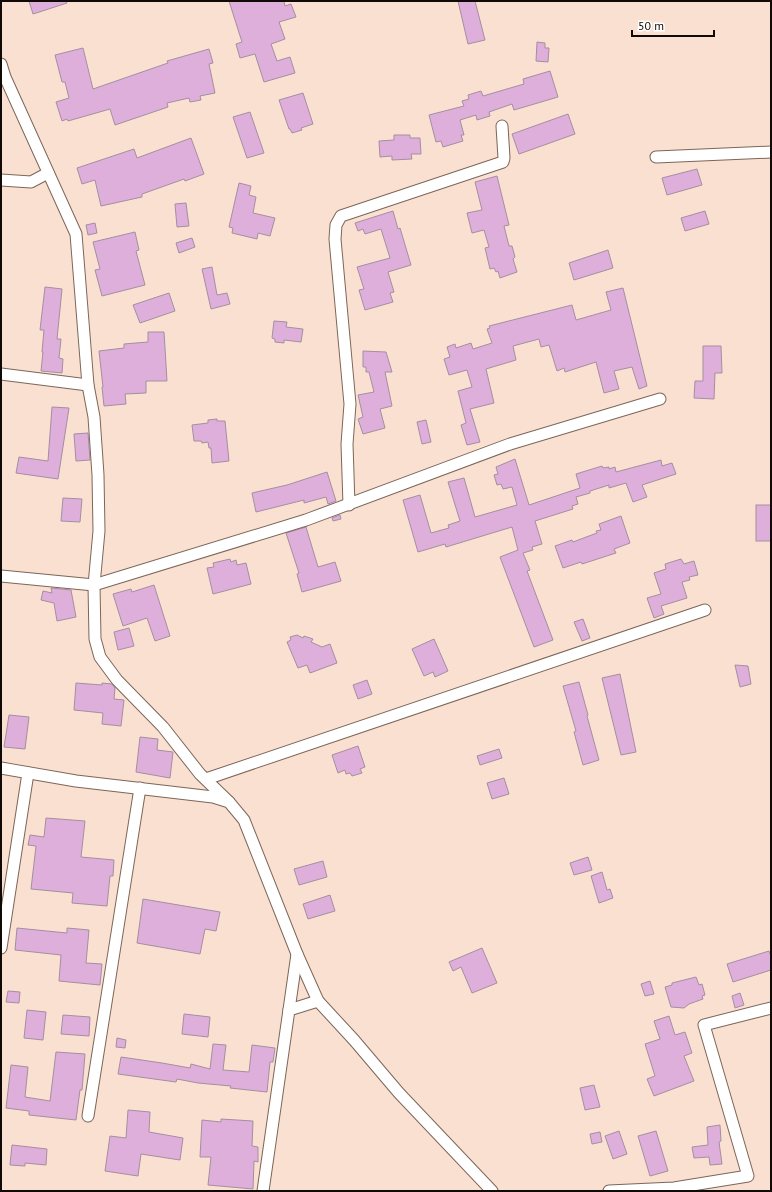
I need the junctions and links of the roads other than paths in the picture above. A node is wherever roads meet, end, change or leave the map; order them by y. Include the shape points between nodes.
1 (1, 64) edge
2 (502, 126) dead end
3 (771, 152) edge
4 (656, 157) dead end
5 (48, 173) junction
6 (1, 180) edge
7 (1, 374) edge
8 (88, 385) junction
9 (660, 399) dead end
10 (349, 504) junction
11 (1, 576) edge
12 (94, 584) junction
13 (705, 610) dead end
14 (1, 768) edge
15 (28, 773) junction
16 (206, 779) junction
17 (140, 788) junction
18 (229, 802) junction
19 (1, 948) edge
20 (297, 954) junction
21 (318, 1001) junction
22 (771, 1008) edge
23 (289, 1010) junction
24 (88, 1116) dead end
25 (263, 1191) edge
26 (492, 1191) edge
27 (609, 1191) edge

1 - 5 street
2 - 10 street via 503,162 341,216 336,225 335,239 350,404 347,444
3 - 4 street
5 - 6 street via 31,182
5 - 8 street via 76,234
7 - 8 street
8 - 12 street via 94,417 99,531
9 - 10 street via 510,444
10 - 12 street via 306,520
11 - 12 street
12 - 16 street via 95,639 100,657 117,680 163,727
13 - 16 street
14 - 15 street
15 - 17 street
15 - 19 street
16 - 18 street
17 - 18 street via 213,797
17 - 24 street
18 - 20 street via 244,820
20 - 21 street
20 - 23 street
21 - 23 street
21 - 26 street via 399,1093
22 - 27 street via 704,1024 748,1176 674,1188
23 - 25 street

